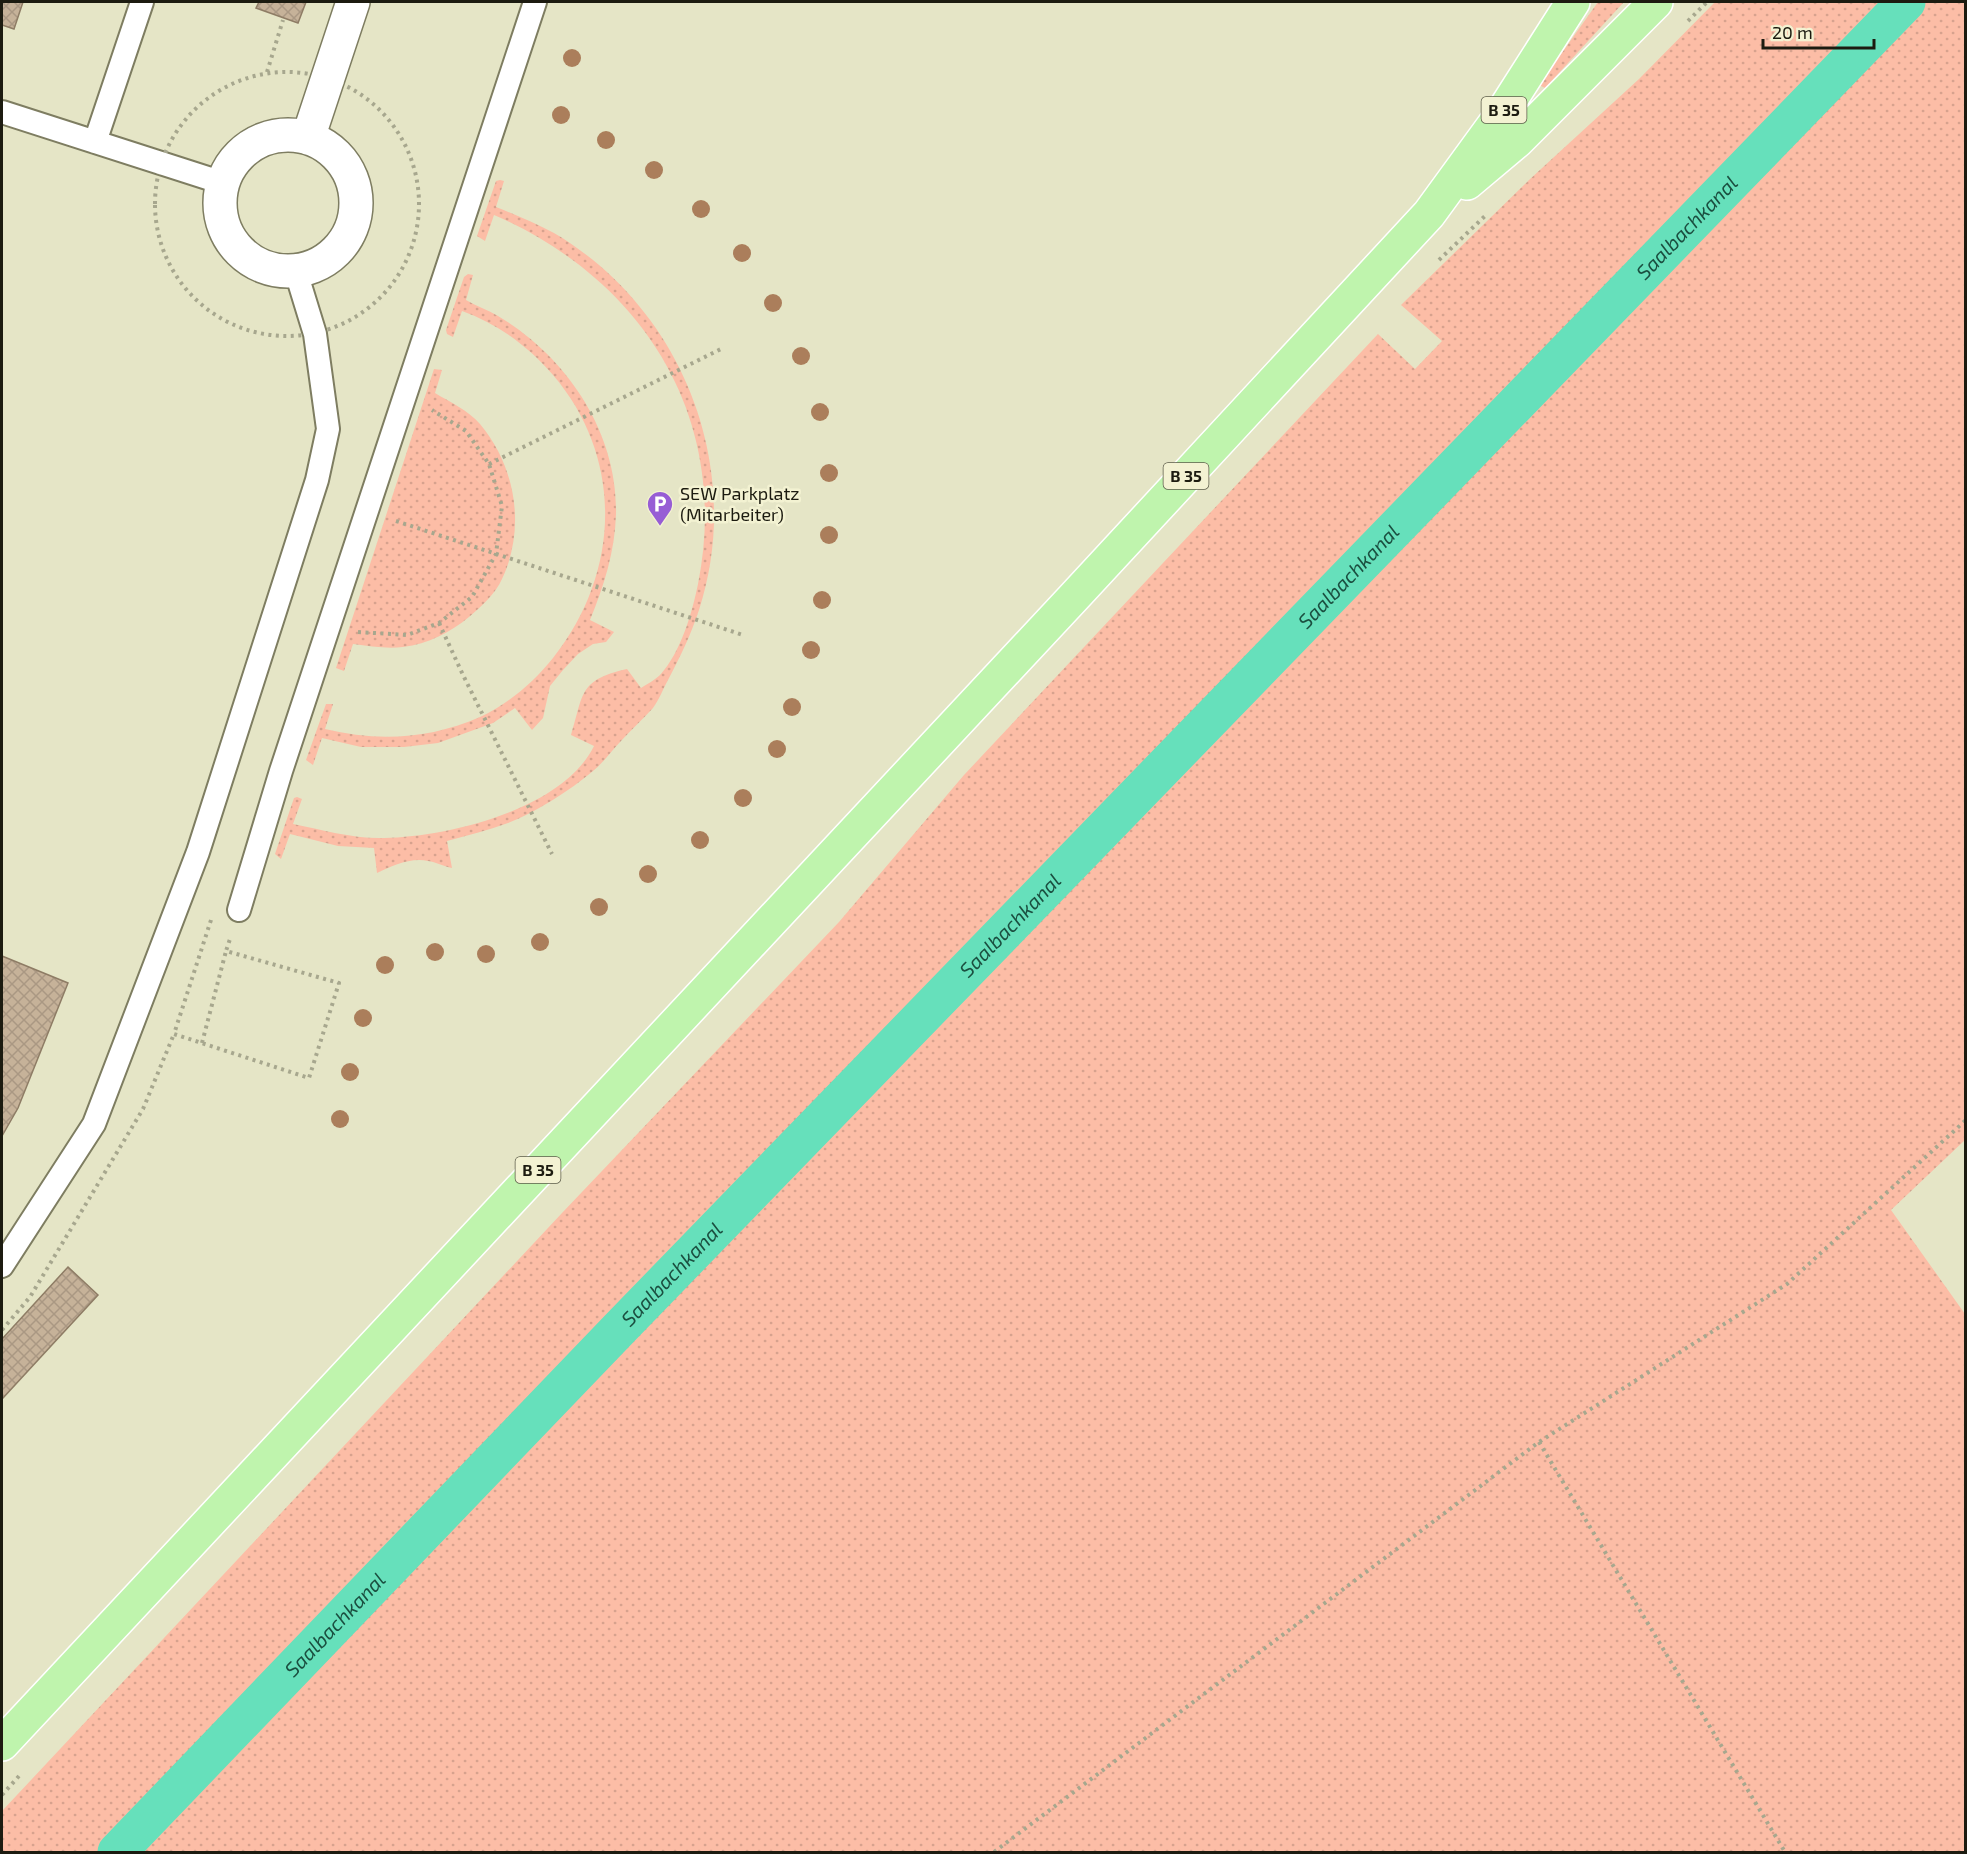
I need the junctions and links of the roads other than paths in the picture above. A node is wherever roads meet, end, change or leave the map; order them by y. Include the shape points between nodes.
1 (142, 2) edge
2 (353, 2) edge
3 (535, 2) edge
4 (1573, 2) edge
5 (1656, 2) edge
6 (2, 112) edge
7 (308, 138) junction
8 (95, 142) junction
9 (223, 183) junction
10 (1429, 214) junction
11 (296, 272) junction
12 (239, 910) dead end
13 (2, 1266) edge
14 (2, 1744) edge

1 - 8 lane
2 - 7 street
3 - 12 lane via 281,771
4 - 10 main road, B 35 via 1499,118
5 - 10 main road, B 35 via 1517,141
6 - 8 lane
7 - 9 street via 287,135 247,148 232,164
7 - 11 street via 329,149 345,166 354,187 356,210 350,233 337,252 318,265
8 - 9 lane
9 - 11 street via 220,206 224,227 236,247 252,262 273,270
10 - 14 main road, B 35
11 - 13 lane via 315,334 328,429 317,480 198,852 94,1124

